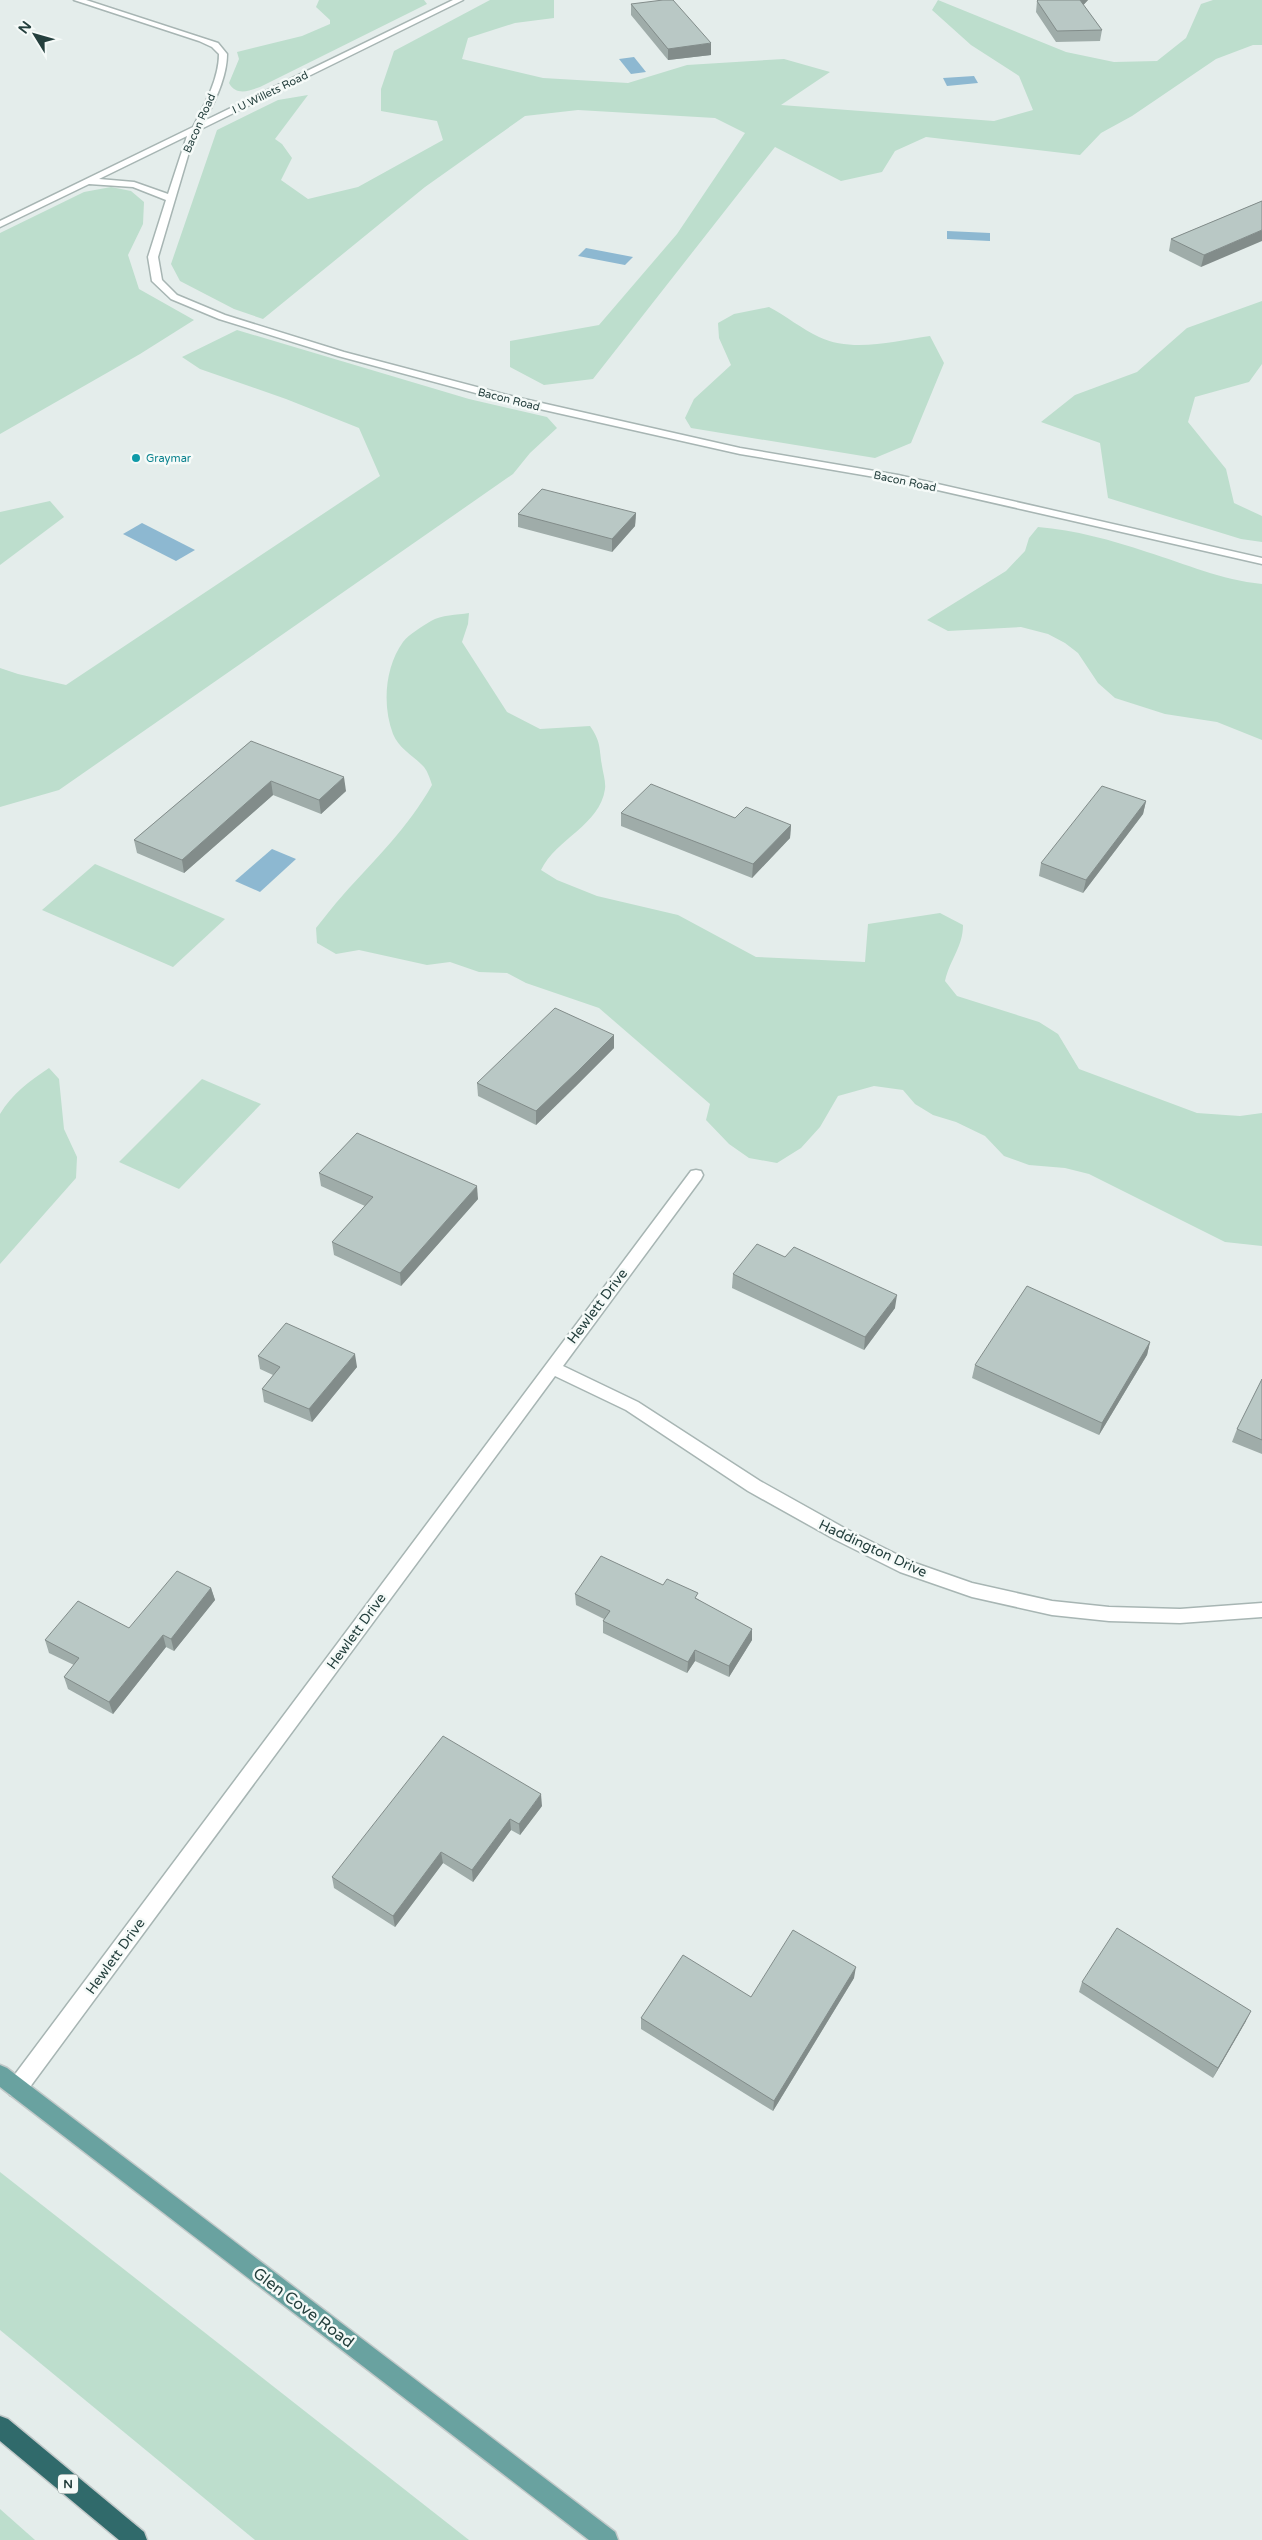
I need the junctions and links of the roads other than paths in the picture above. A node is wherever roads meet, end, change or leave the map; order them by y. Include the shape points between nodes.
1 (78, 0) edge
2 (459, 0) edge
3 (198, 126) junction
4 (83, 183) junction
5 (172, 199) junction
6 (0, 224) edge
7 (1262, 561) edge
8 (696, 1174) dead end
9 (551, 1366) junction
10 (1262, 1610) edge
11 (0, 2075) edge
12 (17, 2088) junction
13 (0, 2427) edge
14 (136, 2540) edge
15 (607, 2540) edge

1 - 3 street, Bacon Road via 202,39 224,54
2 - 3 street, I U Willets Road
3 - 4 street, I U Willets Road
3 - 5 street, Bacon Road via 188,142
4 - 5 street via 113,181 136,184
4 - 6 street, I U Willets Road
5 - 7 street, Bacon Road via 153,257 157,281 174,297 222,318 397,370 660,434 898,478
8 - 9 street, Hewlett Drive
9 - 10 street, Haddington Drive via 632,1406 754,1486 906,1567 962,1586 1052,1608 1180,1616
9 - 12 street, Hewlett Drive
11 - 12 main road, Glen Cove Road
12 - 15 main road, Glen Cove Road
13 - 14 highway, N

